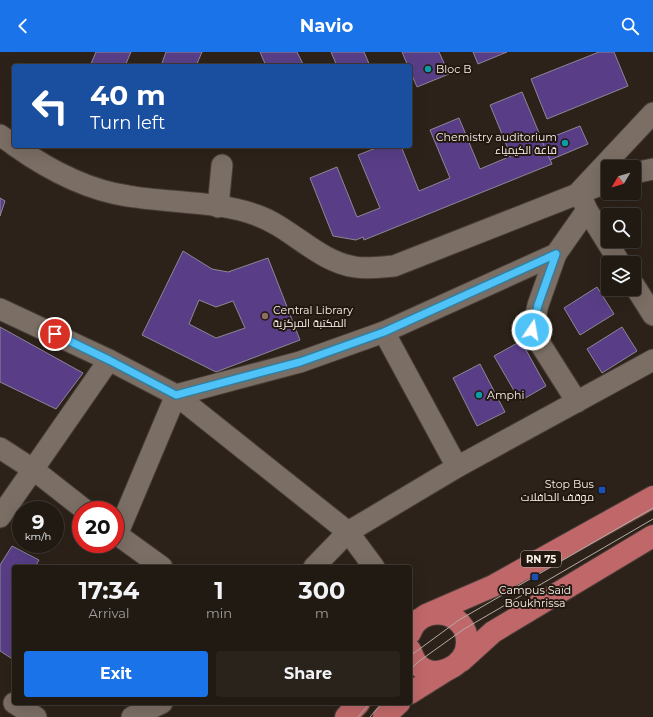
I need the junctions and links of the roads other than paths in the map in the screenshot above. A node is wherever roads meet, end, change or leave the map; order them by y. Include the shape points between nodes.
1 (653, 113) edge
2 (0, 135) edge
3 (12, 143) edge
4 (19, 148) edge
5 (222, 165) dead end
6 (653, 169) edge
7 (641, 172) edge
8 (601, 187) edge
9 (583, 201) junction
10 (218, 207) junction
11 (556, 254) junction
12 (616, 256) edge
13 (641, 296) edge
14 (0, 309) edge
15 (653, 315) edge
16 (384, 332) junction
17 (109, 360) junction
18 (653, 360) edge
19 (176, 395) junction
20 (577, 402) junction
21 (0, 448) edge
22 (457, 467) junction
23 (34, 470) junction
24 (653, 497) edge
25 (74, 501) edge
26 (124, 515) edge
27 (0, 518) edge
28 (348, 532) junction
29 (653, 536) edge
30 (124, 540) edge
31 (159, 565) edge
32 (316, 565) edge
33 (373, 565) edge
34 (416, 620) edge
35 (412, 654) edge
36 (453, 666) junction
37 (412, 692) edge
38 (0, 694) edge
39 (12, 702) edge
40 (17, 705) edge
41 (158, 705) edge
42 (357, 705) edge
43 (397, 705) edge
44 (36, 717) edge
45 (132, 717) edge
46 (346, 717) edge
47 (384, 717) edge

1 - 9 lane
2 - 3 lane
4 - 10 lane via 58,174 94,188 126,196
5 - 10 lane
6 - 7 lane
8 - 9 lane
9 - 10 lane via 394,266 371,269 353,267 326,257 257,215
9 - 11 lane
9 - 12 lane
11 - 16 lane
11 - 20 lane via 532,330
13 - 15 lane
14 - 17 lane
16 - 19 lane via 300,362
16 - 22 lane
17 - 19 lane
17 - 23 lane
18 - 20 lane
19 - 26 lane
19 - 28 lane
20 - 22 lane
21 - 23 lane
22 - 28 lane
23 - 25 lane
23 - 27 lane
24 - 34 main road, RN 75 via 492,586
28 - 32 lane
28 - 33 lane
29 - 36 main road via 493,632
30 - 31 lane
34 - 36 main road via 435,613 459,620 466,633 466,652
35 - 36 main road via 418,664 435,672
36 - 37 main road
38 - 39 lane
40 - 44 lane
41 - 45 lane
42 - 46 main road
43 - 47 main road

